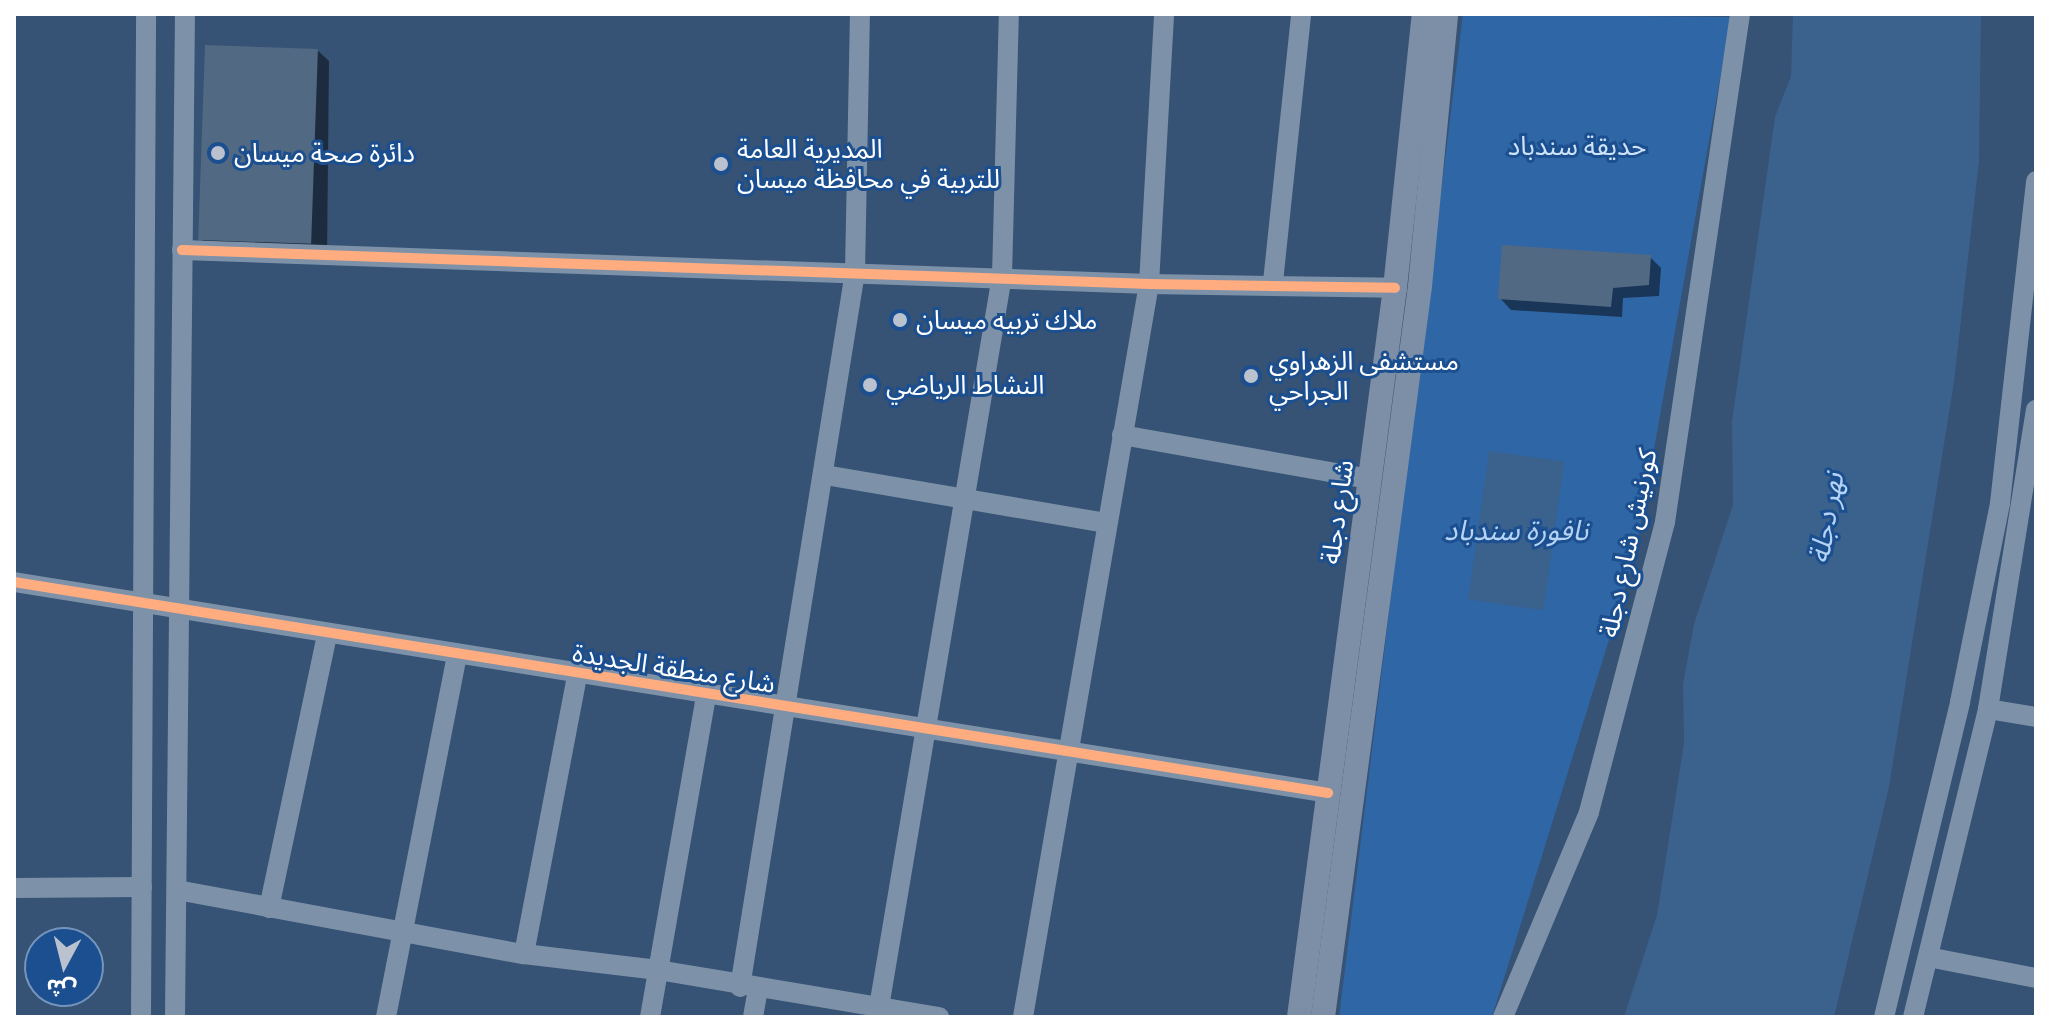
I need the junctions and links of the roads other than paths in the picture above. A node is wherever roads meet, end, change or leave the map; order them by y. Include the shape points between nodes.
1 (860, 14) edge
2 (1009, 14) edge
3 (1164, 14) edge
4 (1301, 14) edge
5 (1424, 14) edge
6 (1446, 14) edge
7 (1740, 14) edge
8 (146, 15) edge
9 (184, 15) edge
10 (2036, 181) edge
11 (182, 250) junction
12 (855, 272) junction
13 (1002, 276) junction
14 (1273, 282) junction
15 (1149, 284) junction
16 (1420, 286) junction
17 (1395, 288) junction
18 (2036, 410) edge
19 (1122, 435) junction
20 (825, 475) junction
21 (1370, 479) junction
22 (965, 500) junction
23 (1107, 523) junction
24 (2028, 531) edge
25 (14, 582) edge
26 (146, 604) junction
27 (181, 607) junction
28 (327, 634) junction
29 (457, 655) junction
30 (577, 675) junction
31 (706, 696) junction
32 (788, 709) junction
33 (1988, 709) junction
34 (2036, 717) edge
35 (923, 730) junction
36 (1067, 753) junction
37 (1328, 793) junction
38 (142, 887) junction
39 (14, 888) edge
40 (177, 890) junction
41 (269, 908) junction
42 (401, 932) junction
43 (524, 954) junction
44 (1928, 957) junction
45 (658, 970) junction
46 (2036, 978) edge
47 (749, 988) junction
48 (879, 1007) junction
49 (141, 1017) edge
50 (175, 1017) edge
51 (386, 1017) edge
52 (650, 1017) edge
53 (753, 1017) edge
54 (939, 1017) edge
55 (1023, 1017) edge
56 (1299, 1017) edge
57 (1323, 1017) edge
58 (1503, 1017) edge
59 (1884, 1017) edge
60 (1913, 1017) edge

1 - 12 street
2 - 13 street
3 - 15 street
4 - 14 street
5 - 17 main road, شارع دجلة
6 - 16 main road, شارع دجلة
7 - 58 street, كورنيش شارع دجلة via 1665,522 1589,812
8 - 9 street
8 - 26 street
9 - 11 street
10 - 59 street via 2000,503 1960,702
11 - 12 street
11 - 27 street
12 - 13 street
12 - 20 street
13 - 15 street
13 - 22 street
14 - 15 street
14 - 17 street
15 - 19 street
16 - 17 main road
16 - 57 main road, شارع دجلة
17 - 21 main road, شارع دجلة
18 - 24 street
19 - 21 street
19 - 23 street
20 - 22 street
20 - 32 street
21 - 37 main road, شارع دجلة
22 - 23 street
22 - 35 street
23 - 36 street
24 - 33 street
25 - 26 street, شارع منطقة الجديدة
26 - 27 street, شارع منطقة الجديدة
26 - 38 street
27 - 28 street, شارع منطقة الجديدة
27 - 40 street
28 - 29 street, شارع منطقة الجديدة
28 - 41 street
29 - 30 street, شارع منطقة الجديدة
29 - 42 street
30 - 31 street, شارع منطقة الجديدة
30 - 43 street
31 - 32 street, شارع منطقة الجديدة
31 - 45 street
32 - 35 street, شارع منطقة الجديدة
32 - 47 street
33 - 34 street
33 - 44 street
35 - 36 street, شارع منطقة الجديدة
35 - 48 street
36 - 37 street, شارع منطقة الجديدة
36 - 55 street
37 - 56 main road, شارع دجلة
38 - 39 street
38 - 49 street
40 - 41 street
40 - 50 street
41 - 42 street
42 - 43 street
42 - 51 street
43 - 45 street
44 - 46 street
44 - 60 street
45 - 47 street
45 - 52 street
47 - 48 street
47 - 53 street
48 - 54 street

